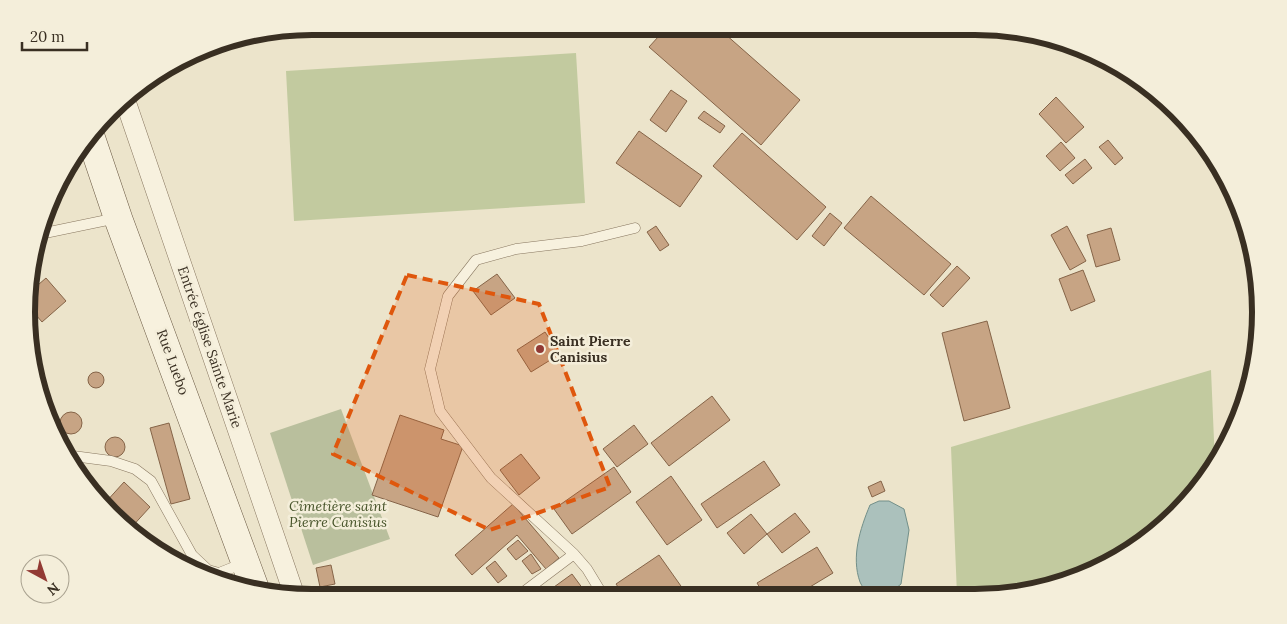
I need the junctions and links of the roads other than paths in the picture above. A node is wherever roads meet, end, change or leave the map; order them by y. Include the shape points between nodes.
1 (127, 106) edge
2 (92, 142) edge
3 (118, 218) junction
4 (634, 228) dead end
5 (47, 233) edge
6 (76, 456) edge
7 (574, 554) junction
8 (206, 568) edge
9 (220, 573) edge
10 (249, 574) edge
11 (292, 588) edge
12 (527, 589) edge
13 (599, 589) edge

1 - 11 street, Entrée église Sainte Marie
2 - 3 street, Rue Luebo
3 - 5 lane
3 - 10 street, Rue Luebo
4 - 7 lane via 476,260 448,296 430,369 440,411 491,478
6 - 8 lane via 111,461 135,469 151,481 192,555
7 - 12 lane
7 - 13 lane
9 - 10 lane

